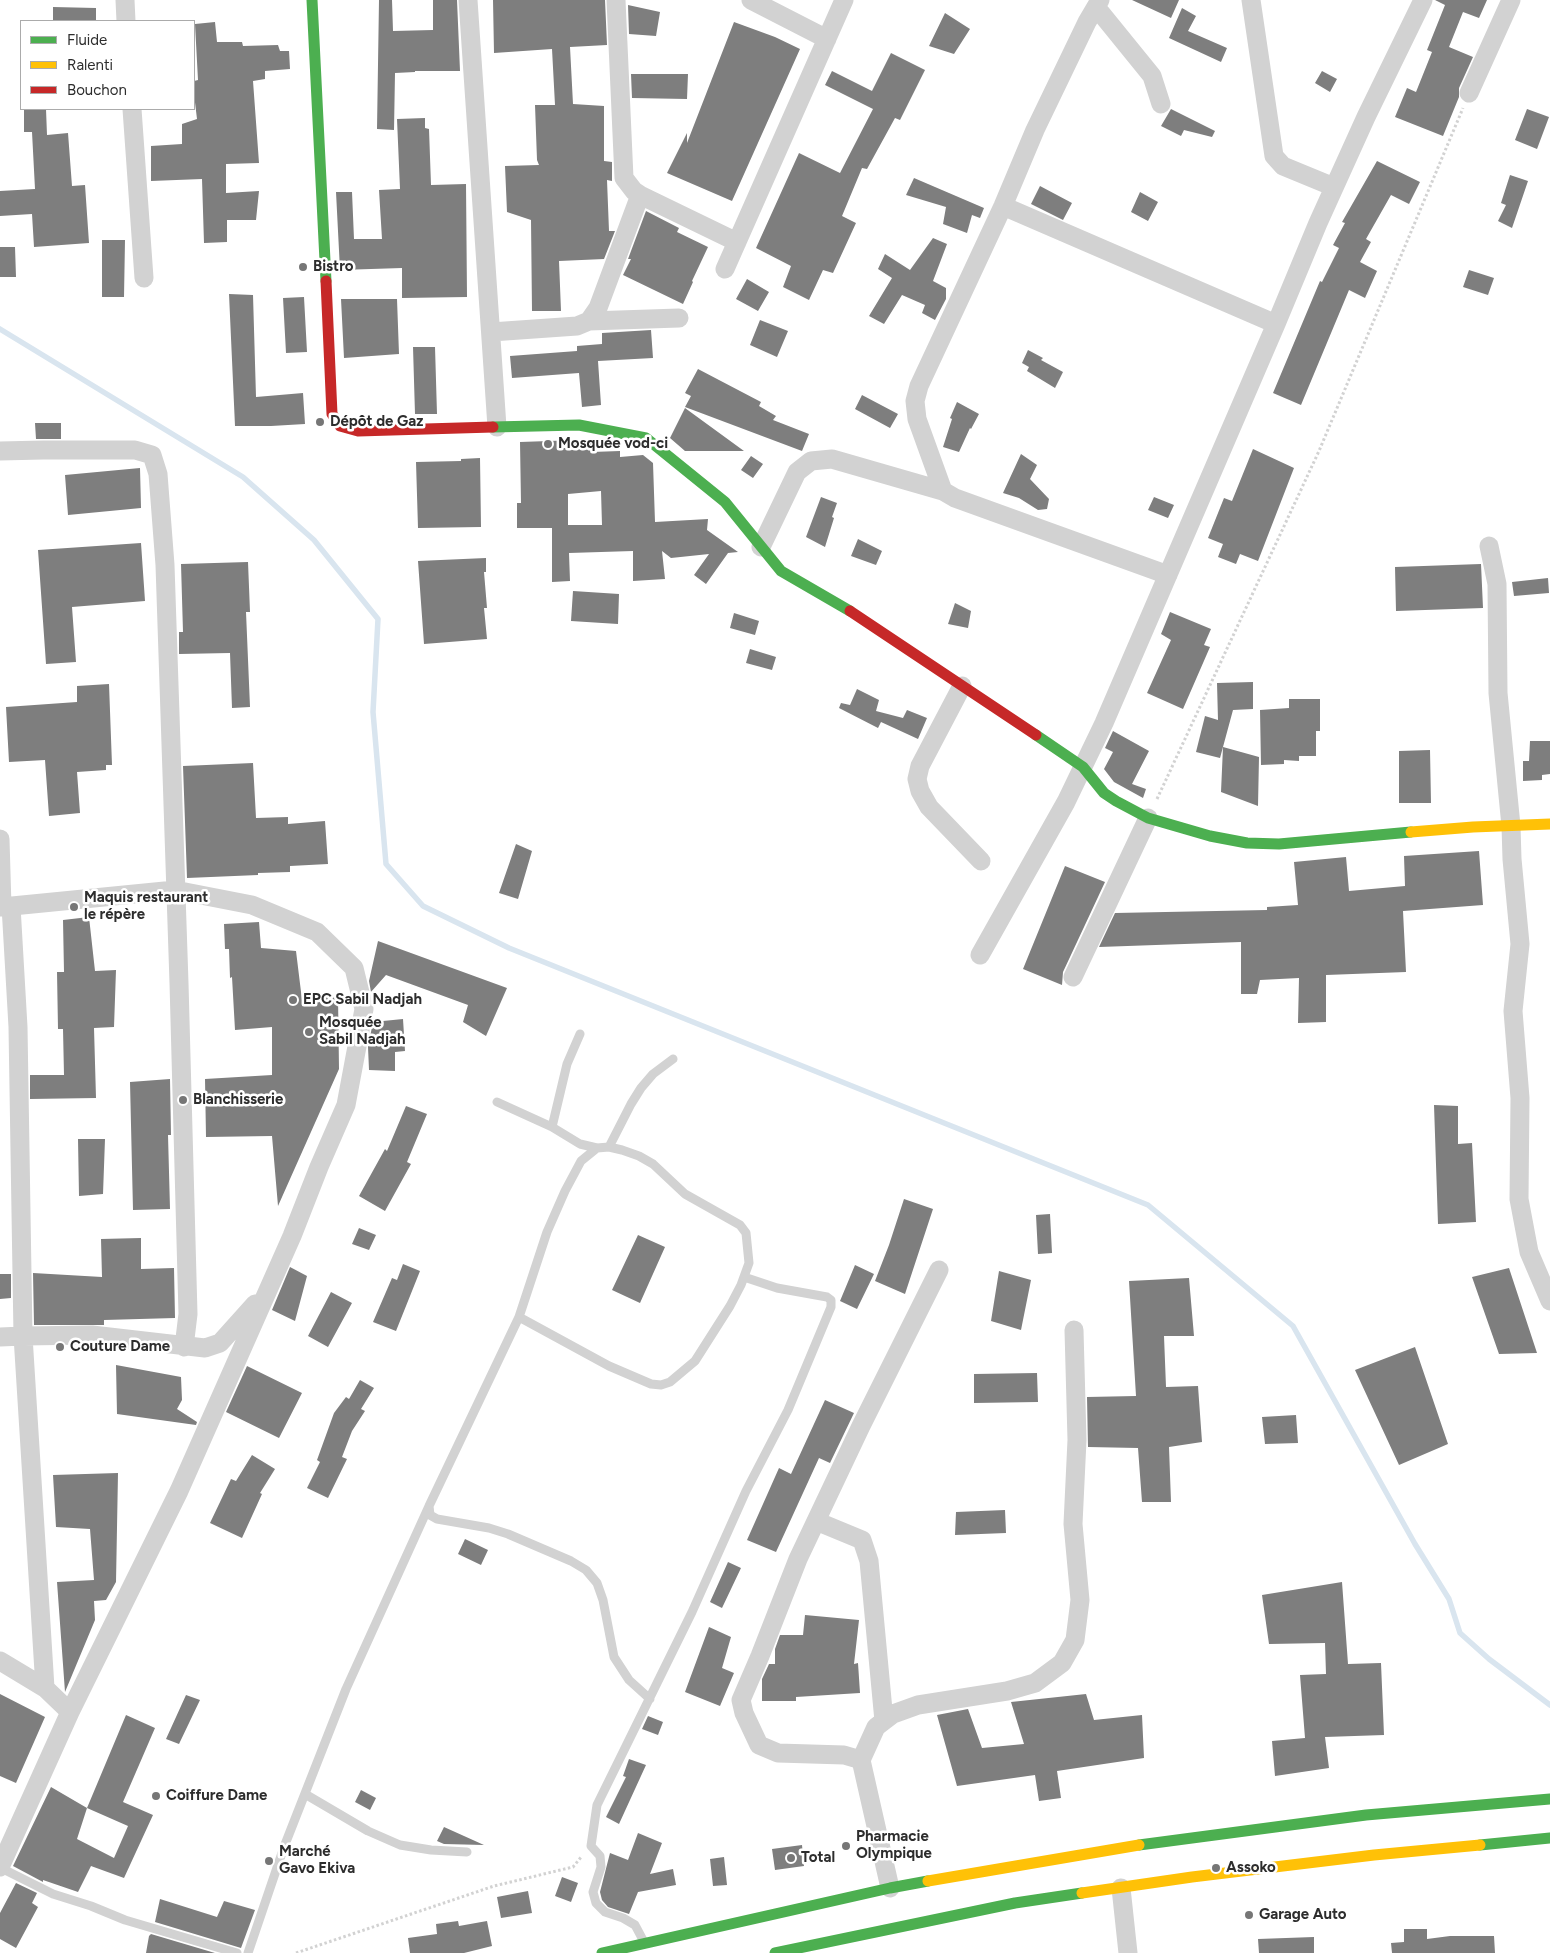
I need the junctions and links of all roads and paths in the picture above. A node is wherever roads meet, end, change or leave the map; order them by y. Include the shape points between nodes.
1 (125, 0) edge
2 (312, 0) edge
3 (468, 0) edge
4 (616, 0) edge
5 (751, 0) edge
6 (844, 0) edge
7 (1251, 0) edge
8 (1423, 0) edge
9 (1510, 0) edge
10 (1098, 3) edge
11 (126, 20) edge
12 (827, 39) junction
13 (1469, 93) joint
14 (1161, 104) dead end
15 (132, 110) edge
16 (1334, 187) junction
17 (640, 195) junction
18 (1003, 206) junction
19 (737, 242) junction
20 (724, 269) dead end
21 (144, 278) dead end
22 (679, 318) dead end
23 (589, 321) junction
24 (1276, 324) junction
25 (491, 332) junction
26 (497, 427) junction
27 (0, 452) edge
28 (943, 491) junction
29 (1489, 546) dead end
30 (761, 547) junction
31 (1168, 575) junction
32 (962, 686) junction
33 (1083, 768) junction
34 (1148, 818) junction
35 (1550, 824) edge
36 (1511, 826) junction
37 (0, 840) edge
38 (981, 860) dead end
39 (175, 890) junction
40 (4, 906) edge
41 (980, 956) dead end
42 (1073, 977) dead end
43 (580, 1034) dead end
44 (673, 1059) dead end
45 (497, 1102) dead end
46 (552, 1127) junction
47 (609, 1147) junction
48 (596, 1148) junction
49 (939, 1270) dead end
50 (744, 1276) junction
51 (271, 1284) junction
52 (1550, 1301) edge
53 (519, 1317) junction
54 (1074, 1330) dead end
55 (23, 1336) junction
56 (0, 1337) edge
57 (184, 1347) junction
58 (429, 1506) junction
59 (816, 1521) junction
60 (0, 1661) edge
61 (45, 1688) junction
62 (650, 1699) junction
63 (70, 1712) junction
64 (884, 1721) junction
65 (861, 1760) junction
66 (305, 1794) junction
67 (1550, 1799) edge
68 (1550, 1838) edge
69 (591, 1846) junction
70 (467, 1852) dead end
71 (1, 1868) edge
72 (890, 1888) junction
73 (1121, 1888) junction
74 (644, 1943) junction
75 (237, 1953) edge
76 (248, 1953) edge
77 (296, 1953) edge
78 (602, 1953) edge
79 (775, 1953) edge
80 (1128, 1953) edge

1 - 11 street
2 - 26 street via 332,414 340,426 358,431
3 - 25 street
4 - 17 street via 624,178
5 - 12 street
6 - 12 street
7 - 16 street via 1274,156 1283,166
8 - 16 street
9 - 13 street
10 - 14 street via 1152,76
10 - 18 street via 1035,130
12 - 19 street
13 - 34 path via 1319,451
15 - 21 street
16 - 24 street
17 - 19 street
17 - 23 street via 598,308
18 - 24 street
18 - 28 street via 946,326 915,401 917,419
19 - 20 street
22 - 23 street
23 - 25 street via 577,326
24 - 31 street
25 - 26 street
26 - 30 street via 579,425 646,438 725,502
27 - 39 street via 134,450 152,455 158,474 166,565
28 - 30 street via 832,459 811,461 797,472
28 - 31 street
29 - 36 street via 1497,584 1498,693
30 - 32 street via 781,571 836,602
31 - 33 street
32 - 33 street
32 - 38 street via 920,766 917,779 929,807
33 - 34 street via 1104,793
33 - 41 street
34 - 36 street via 1210,836 1247,843 1278,844
34 - 42 street
35 - 36 street
36 - 52 street via 1520,944 1513,1011 1520,1098 1520,1199 1529,1252
37 - 40 street
39 - 40 street
39 - 51 street via 252,905 317,932 354,968 364,1009 346,1105
39 - 57 street via 188,1314
40 - 55 street via 18,1028
43 - 46 lane via 567,1064
44 - 47 lane via 641,1088
45 - 46 lane
46 - 48 lane via 580,1144
47 - 48 lane
47 - 50 lane via 653,1164 685,1194 740,1225 746,1233 749,1254
48 - 53 lane via 581,1161 565,1191 547,1232
49 - 59 street
50 - 53 lane via 730,1306 695,1361 670,1382 661,1385 609,1366
50 - 62 lane via 777,1288 827,1297 831,1300 831,1307 790,1404
51 - 57 street via 220,1343 205,1348
51 - 63 street via 179,1492
53 - 58 lane
54 - 64 street via 1077,1440 1074,1524 1080,1600 1075,1640 1062,1663 1035,1683 1007,1691 918,1704
55 - 56 street
55 - 57 street via 92,1335
55 - 61 street
58 - 62 lane via 430,1514 437,1519 508,1534 586,1570 597,1583 604,1600 614,1657 629,1680
58 - 66 lane via 346,1689
59 - 64 street via 862,1540 869,1561
59 - 65 street via 741,1700 759,1745 778,1753 844,1755
60 - 61 street
61 - 63 street
62 - 69 lane via 597,1805
63 - 71 street
64 - 65 street via 876,1727
65 - 72 street
66 - 70 lane via 368,1831 400,1845
66 - 76 lane
67 - 72 street via 1366,1815 1116,1848
68 - 73 street via 1374,1855
69 - 74 lane via 600,1856 601,1867 593,1892 596,1903 605,1912 635,1925
69 - 77 path via 573,1867 494,1886
71 - 75 lane via 53,1894 125,1920
72 - 74 street
73 - 79 street via 1015,1903
73 - 80 street
74 - 78 street

